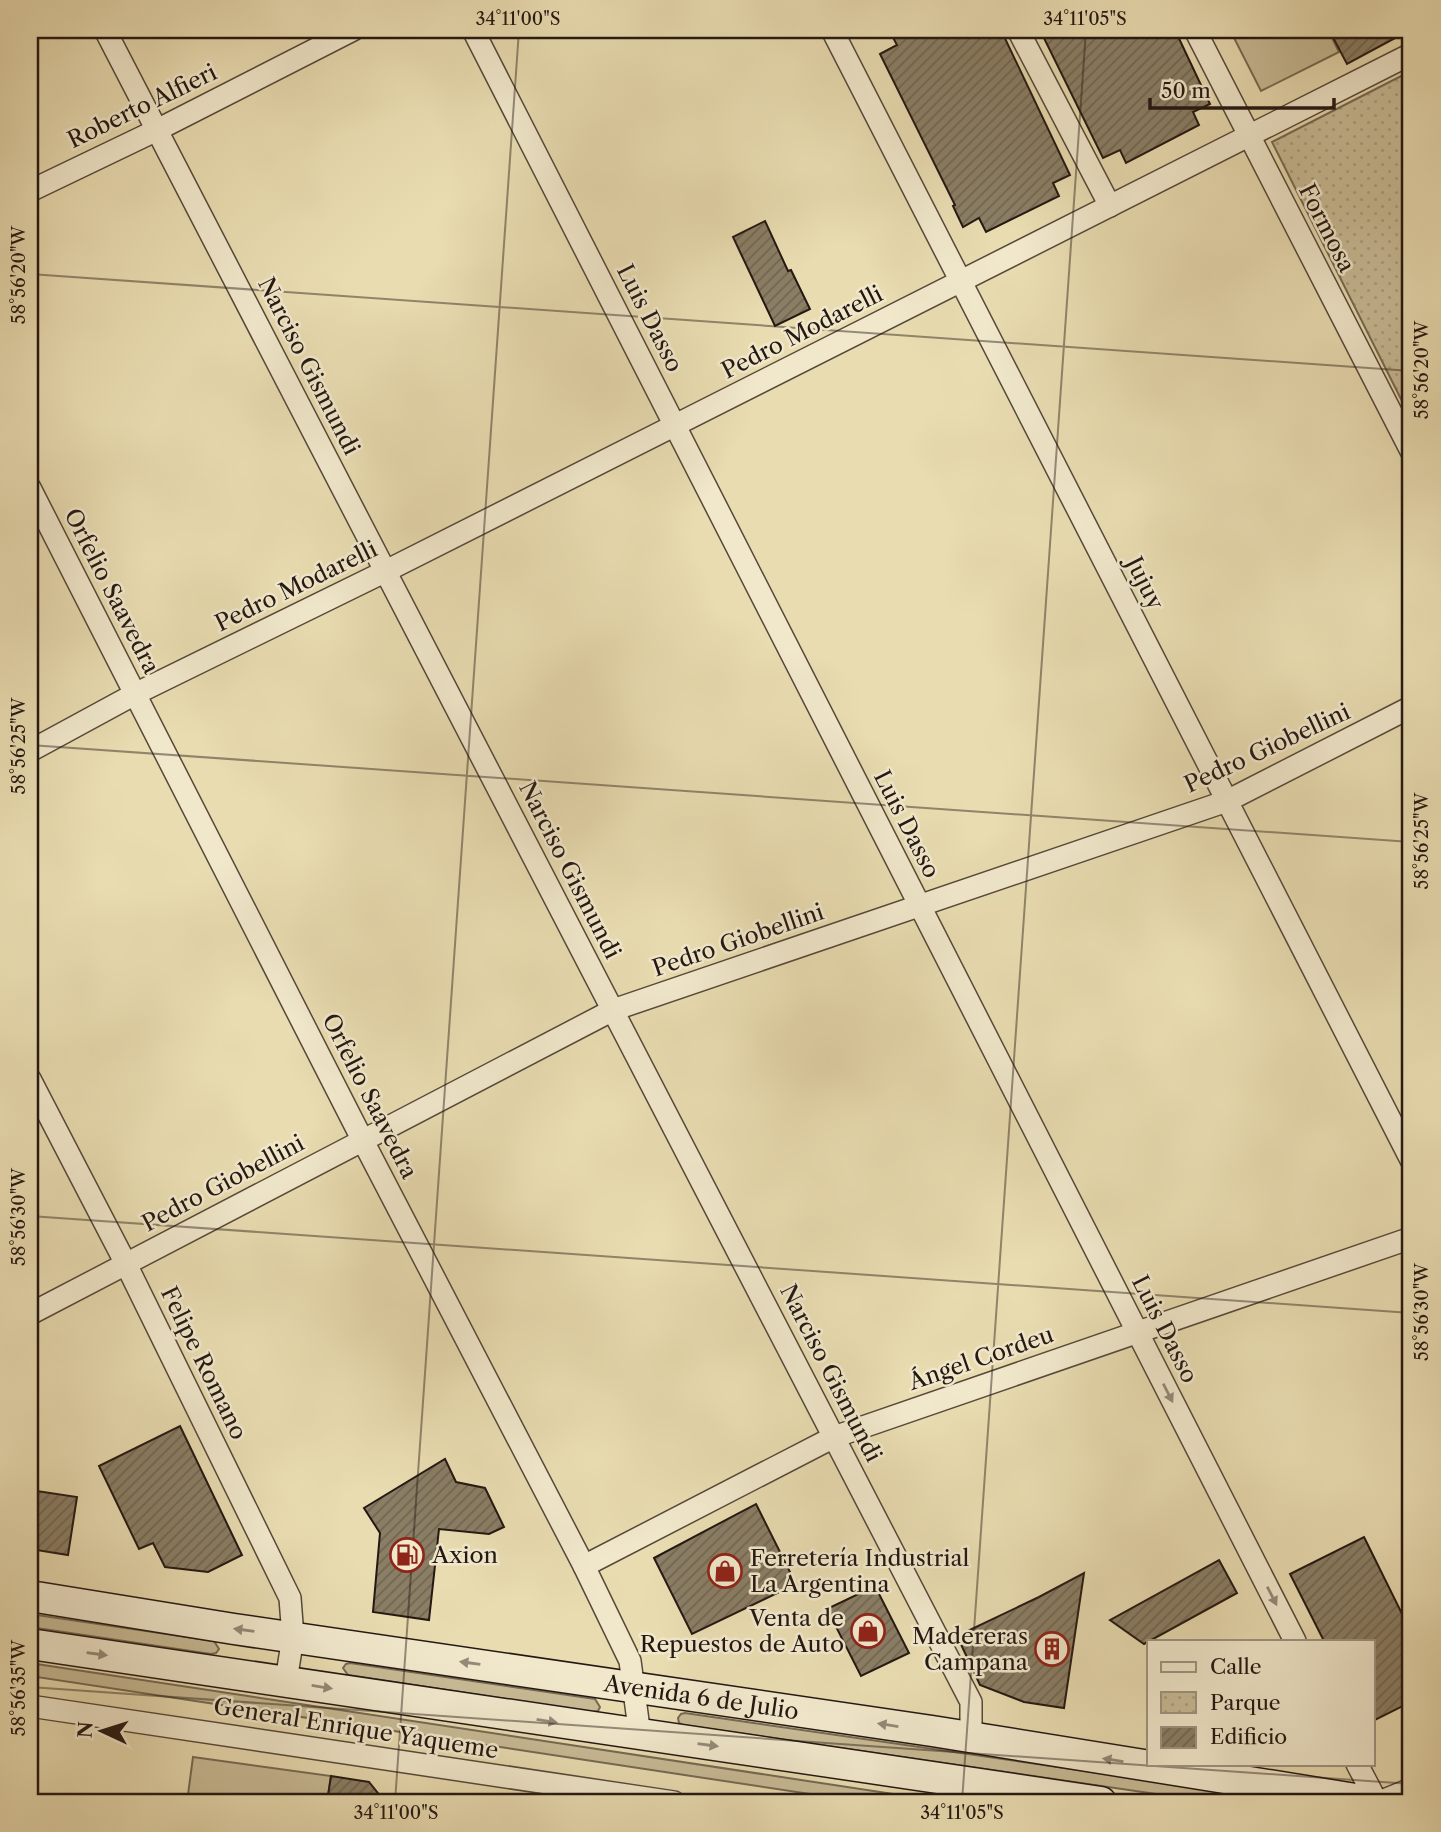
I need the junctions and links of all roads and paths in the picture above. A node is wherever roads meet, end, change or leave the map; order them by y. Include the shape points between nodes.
1 (105, 30) edge
2 (353, 30) edge
3 (473, 30) edge
4 (832, 30) edge
5 (1018, 30) edge
6 (1195, 30) edge
7 (1411, 54) edge
8 (156, 130) junction
9 (1250, 136) junction
10 (30, 191) edge
11 (1110, 206) junction
12 (961, 281) junction
13 (675, 425) junction
14 (1411, 451) edge
15 (30, 488) edge
16 (386, 571) junction
17 (135, 695) junction
18 (1411, 707) edge
19 (30, 751) edge
20 (1227, 801) junction
21 (920, 906) junction
22 (613, 1010) junction
23 (30, 1079) edge
24 (362, 1139) junction
25 (1411, 1160) edge
26 (1411, 1238) edge
27 (126, 1264) junction
28 (30, 1314) edge
29 (1138, 1332) junction
30 (834, 1437) junction
31 (584, 1566) junction
32 (30, 1596) edge
33 (293, 1637) junction
34 (1294, 1640) edge
35 (30, 1644) edge
36 (285, 1681) junction
37 (634, 1688) junction
38 (30, 1706) edge
39 (640, 1736) junction
40 (971, 1738) junction
41 (1147, 1766) edge
42 (1148, 1766) edge
43 (1358, 1766) edge
44 (1411, 1789) edge
45 (674, 1802) edge
46 (1101, 1802) edge
47 (1376, 1802) edge

1 - 8 street, Narciso Gismundi
2 - 8 street, Roberto Alfieri
3 - 13 street, Luis Dasso
4 - 12 street, Jujuy
5 - 11 street
6 - 9 street, Formosa
7 - 9 street, Pedro Modarelli
8 - 10 street, Roberto Alfieri
8 - 16 street, Narciso Gismundi
9 - 11 street, Pedro Modarelli
9 - 14 street, Formosa
11 - 12 street, Pedro Modarelli
12 - 13 street, Pedro Modarelli
12 - 20 street, Jujuy
13 - 16 street, Pedro Modarelli
13 - 21 street, Luis Dasso
15 - 17 street, Orfelio Saavedra
16 - 17 street, Pedro Modarelli
16 - 22 street, Narciso Gismundi
17 - 19 street, Pedro Modarelli
17 - 24 street, Orfelio Saavedra
18 - 20 street, Pedro Giobellini
20 - 21 street, Pedro Giobellini
20 - 25 street, Jujuy
21 - 22 street, Pedro Giobellini
21 - 29 street, Luis Dasso
22 - 24 street, Pedro Giobellini
22 - 30 street, Narciso Gismundi
23 - 27 street, Felipe Romano
24 - 27 street, Pedro Giobellini
24 - 31 street, Orfelio Saavedra
26 - 29 street, Ángel Cordeu
27 - 28 street, Pedro Giobellini
27 - 33 street, Felipe Romano via 290,1598
29 - 30 street, Ángel Cordeu
29 -> 34 street, Luis Dasso
30 - 31 street, Ángel Cordeu
30 - 40 street, Narciso Gismundi via 971,1702
31 - 37 street, Orfelio Saavedra via 630,1661
33 -> 32 main road, Avenida 6 de Julio
33 - 36 street, Felipe Romano
37 -> 33 main road, Avenida 6 de Julio
35 -> 36 main road, Avenida 6 de Julio
36 -> 39 main road, Avenida 6 de Julio
37 - 39 street, Orfelio Saavedra
40 -> 37 main road, Avenida 6 de Julio
38 - 45 street, General Enrique Yaqueme
39 -> 46 main road, Avenida 6 de Julio
41 -> 40 main road, Avenida 6 de Julio
47 -> 42 main road, Avenida 6 de Julio
43 - 47 street
44 - 47 street

